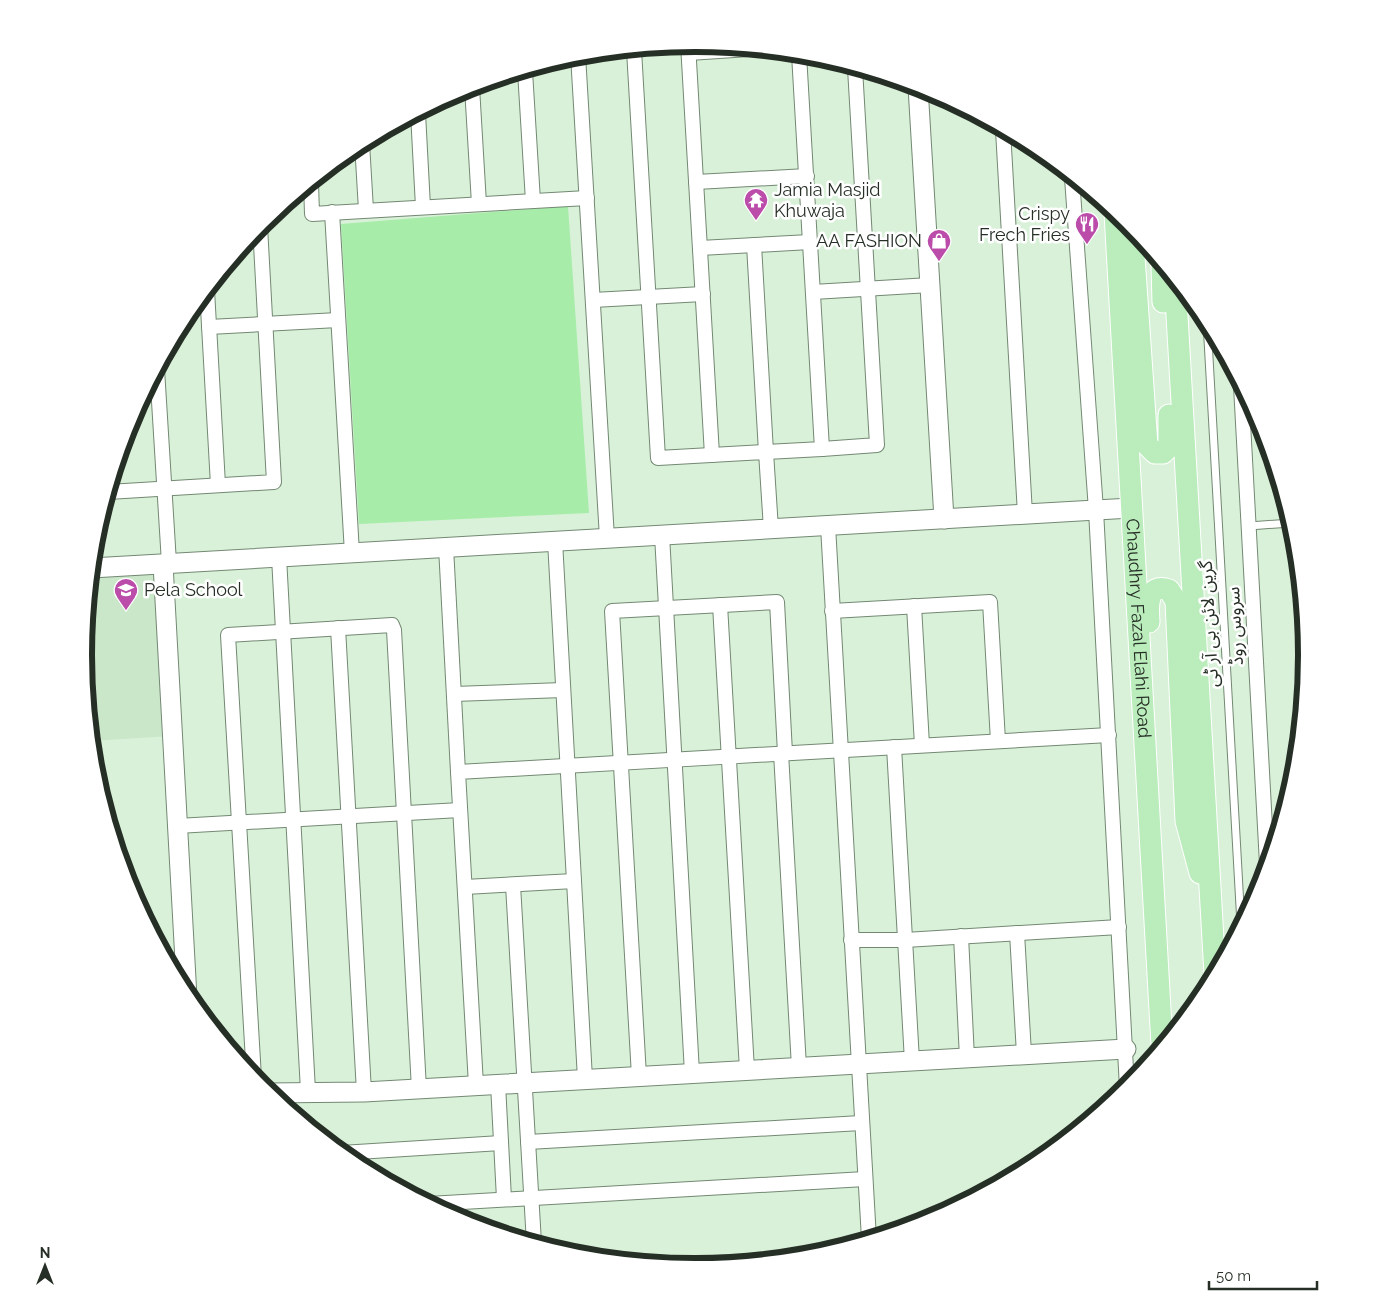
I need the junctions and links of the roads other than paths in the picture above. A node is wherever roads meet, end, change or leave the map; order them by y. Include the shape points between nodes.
1 (689, 52) edge
2 (634, 56) edge
3 (799, 62) edge
4 (579, 64) edge
5 (855, 74) edge
6 (525, 77) edge
7 (472, 95) edge
8 (919, 96) edge
9 (418, 120) edge
10 (1002, 137) edge
11 (363, 152) edge
12 (806, 176) junction
13 (696, 182) junction
14 (1073, 186) edge
15 (311, 190) edge
16 (587, 198) junction
17 (533, 201) junction
18 (479, 204) junction
19 (423, 207) junction
20 (366, 210) junction
21 (332, 212) junction
22 (1116, 224) edge
23 (261, 237) edge
24 (810, 242) junction
25 (1133, 242) edge
26 (754, 245) junction
27 (700, 248) junction
28 (1162, 275) edge
29 (930, 285) junction
30 (868, 289) junction
31 (813, 292) junction
32 (1176, 292) edge
33 (703, 294) junction
34 (648, 296) junction
35 (208, 300) edge
36 (593, 300) junction
37 (338, 320) junction
38 (265, 324) junction
39 (209, 327) junction
40 (1208, 339) edge
41 (158, 382) edge
42 (1242, 404) edge
43 (822, 449) junction
44 (766, 452) junction
45 (712, 455) junction
46 (218, 485) junction
47 (164, 488) junction
48 (114, 492) edge
49 (1132, 508) junction
50 (1096, 510) junction
51 (1025, 514) junction
52 (944, 519) junction
53 (1283, 524) edge
54 (828, 526) junction
55 (1249, 526) junction
56 (771, 529) junction
57 (662, 535) junction
58 (607, 538) junction
59 (555, 541) junction
60 (446, 548) junction
61 (352, 553) junction
62 (278, 557) junction
63 (166, 563) junction
64 (98, 568) edge
65 (720, 605) junction
66 (914, 606) junction
67 (666, 608) junction
68 (832, 611) junction
69 (338, 628) junction
70 (282, 632) junction
71 (563, 690) junction
72 (454, 694) junction
73 (1108, 734) junction
74 (998, 741) junction
75 (922, 745) junction
76 (894, 747) junction
77 (840, 750) junction
78 (783, 753) junction
79 (729, 756) junction
80 (674, 759) junction
81 (621, 762) junction
82 (567, 765) junction
83 (458, 772) junction
84 (460, 810) junction
85 (403, 813) junction
86 (348, 816) junction
87 (293, 820) junction
88 (239, 823) junction
89 (177, 826) junction
90 (1267, 843) edge
91 (1152, 859) junction
92 (574, 881) junction
93 (513, 885) junction
94 (465, 887) junction
95 (1240, 911) edge
96 (1212, 914) junction
97 (1119, 928) junction
98 (1017, 933) junction
99 (960, 936) junction
100 (851, 940) junction
101 (905, 940) junction
102 (1214, 961) edge
103 (186, 980) edge
104 (1162, 1037) edge
105 (1126, 1048) junction
106 (1024, 1054) junction
107 (968, 1058) junction
108 (912, 1061) junction
109 (858, 1064) junction
110 (253, 1066) edge
111 (799, 1067) junction
112 (747, 1070) junction
113 (692, 1073) junction
114 (639, 1076) junction
115 (1127, 1076) edge
116 (585, 1079) junction
117 (524, 1083) junction
118 (498, 1084) junction
119 (476, 1085) junction
120 (419, 1089) junction
121 (308, 1091) junction
122 (279, 1092) edge
123 (364, 1092) junction
124 (862, 1123) junction
125 (528, 1142) junction
126 (501, 1144) junction
127 (352, 1152) edge
128 (865, 1179) junction
129 (531, 1198) junction
130 (504, 1199) junction
131 (443, 1203) edge
132 (868, 1233) edge
133 (534, 1237) edge

1 - 13 street
2 - 34 street
3 - 12 street
4 - 16 street
5 - 30 street
6 - 17 street
7 - 18 street
8 - 29 street
9 - 19 street
10 - 51 street
11 - 20 street
12 - 13 street
12 - 24 street
13 - 27 street
14 - 50 street
15 - 21 street via 312,214
16 - 17 street
16 - 36 street
17 - 18 street
18 - 19 street
19 - 20 street
20 - 21 street
21 - 37 street
22 - 49 main road, Chaudhry Fazal Elahi Road
23 - 38 street
24 - 26 street
24 - 31 street
25 - 28 main road via 1147,445 1159,454 1167,450 1170,443
26 - 27 street
26 - 44 street
27 - 33 street
29 - 30 street
29 - 52 street
30 - 31 street
30 - 43 street via 877,445
31 - 43 street
32 - 96 main road
33 - 34 street
33 - 45 street
34 - 36 street
34 - 45 street via 658,458
35 - 39 street
36 - 58 street
37 - 38 street
37 - 61 street
38 - 39 street
38 - 46 street via 274,482
39 - 46 street
40 - 95 lane, گرین لائن بی آر ٹی
41 - 47 street
42 - 55 street, سروس روڈ
43 - 44 street
44 - 45 street
44 - 56 street
46 - 47 street
47 - 48 street
47 - 63 street
49 - 50 street
49 - 91 main road, Chaudhry Fazal Elahi Road
50 - 51 street
50 - 73 street
51 - 52 street
52 - 54 street
53 - 55 lane
54 - 56 street
54 - 68 street
55 - 90 street, سروس روڈ
56 - 57 street
57 - 58 street
57 - 67 street
58 - 59 street
59 - 60 street
59 - 71 street
60 - 61 street
60 - 72 street
61 - 62 street
62 - 63 street
62 - 70 street
63 - 64 street
63 - 89 street
65 - 67 street
65 - 78 street via 777,602
65 - 79 street
66 - 68 street
66 - 74 street via 990,602
66 - 75 street
67 - 80 street
67 - 81 street via 612,611
68 - 77 street
69 - 70 street
69 - 85 street via 392,625 394,630
69 - 86 street
70 - 87 street
70 - 88 street via 228,635
71 - 72 street
71 - 82 street
72 - 83 street
73 - 74 street
73 - 97 street
74 - 75 street
75 - 76 street
76 - 77 street
76 - 101 street
77 - 78 street
77 - 100 street
78 - 79 street
78 - 111 street
79 - 80 street
79 - 112 street
80 - 81 street
80 - 113 street
81 - 82 street
81 - 114 street
82 - 83 street
82 - 92 street
83 - 84 street
84 - 85 street
84 - 94 street
85 - 86 street
85 - 120 street
86 - 87 street
86 - 123 street
87 - 88 street
87 - 121 street
88 - 89 street
88 - 110 street
89 - 103 street
91 - 96 main road via 1157,788 1148,602 1151,593 1164,588 1176,601 1186,821
91 - 104 main road, Chaudhry Fazal Elahi Road
92 - 93 street
92 - 116 street
93 - 94 street
93 - 117 street
94 - 119 street
96 - 102 main road
97 - 98 street
97 - 105 street
98 - 99 street
98 - 106 street
99 - 101 street
99 - 107 street
100 - 101 street
100 - 109 street
101 - 108 street
105 - 106 street
105 - 115 street
106 - 107 street
107 - 108 street
108 - 109 street
109 - 111 street
109 - 124 street
111 - 112 street
112 - 113 street
113 - 114 street
114 - 116 street
116 - 117 street
117 - 118 street
117 - 125 street
118 - 119 street
118 - 126 street
119 - 120 street
120 - 123 street
121 - 122 street
121 - 123 street
124 - 125 street
124 - 128 street
125 - 129 street
126 - 127 street
126 - 130 street
128 - 129 street
128 - 132 street
129 - 130 street
129 - 133 street
130 - 131 street

